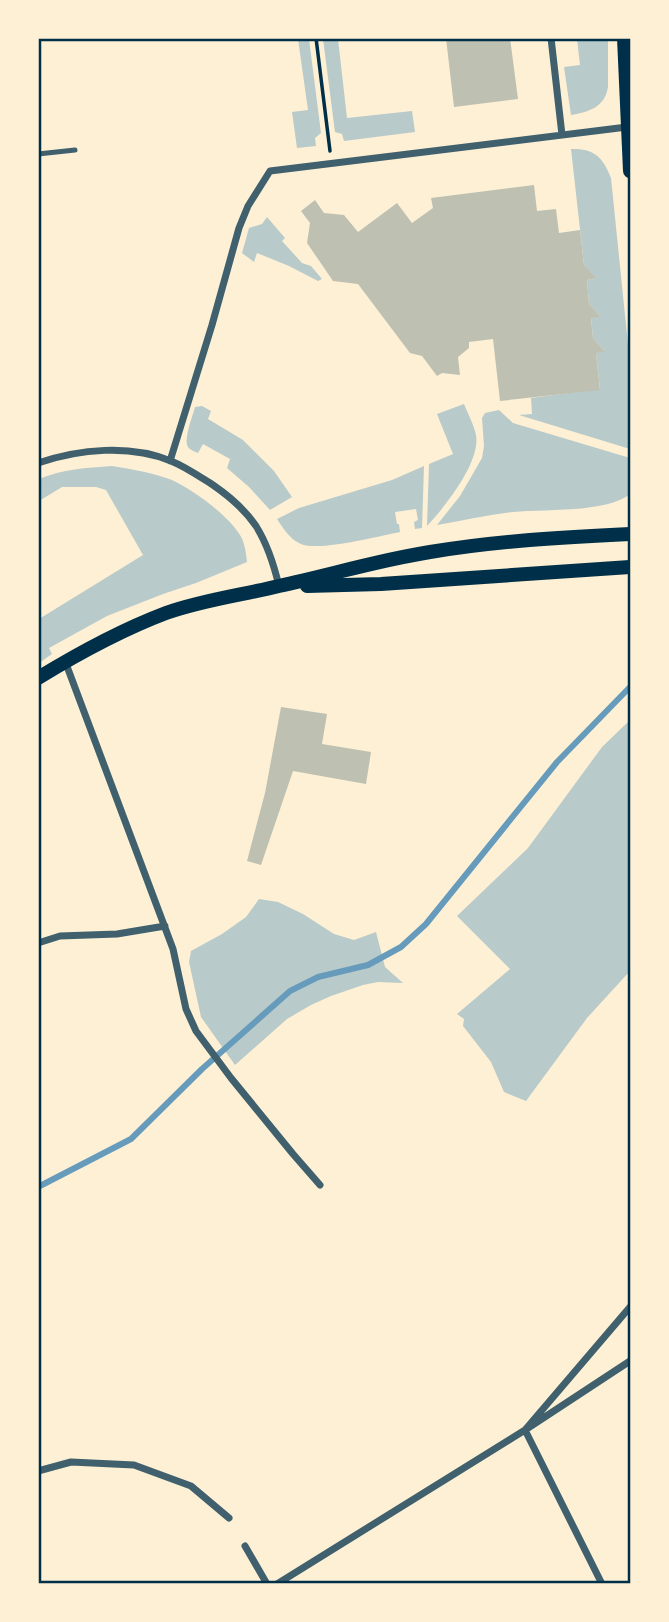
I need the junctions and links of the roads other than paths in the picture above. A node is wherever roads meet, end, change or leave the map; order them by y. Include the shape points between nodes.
1 (551, 38) edge
2 (625, 38) edge
3 (631, 61) edge
4 (628, 127) junction
5 (562, 135) junction
6 (75, 150) dead end
7 (38, 154) edge
8 (631, 171) edge
9 (170, 461) junction
10 (38, 464) edge
11 (631, 534) edge
12 (631, 566) edge
13 (279, 586) junction
14 (65, 662) junction
15 (38, 678) edge
16 (165, 926) junction
17 (38, 943) edge
18 (320, 1185) dead end
19 (631, 1307) edge
20 (631, 1361) edge
21 (525, 1430) junction
22 (38, 1471) edge
23 (229, 1518) dead end
24 (245, 1546) dead end
25 (267, 1584) edge
26 (277, 1584) edge
27 (602, 1584) edge

1 - 5 street
2 - 3 lane
2 - 4 main road
4 - 5 street
4 - 8 main road
5 - 9 street via 270,171 239,228
6 - 7 lane
9 - 10 street via 116,450
9 - 13 street via 228,496 256,525
11 - 13 main road via 431,552
12 - 13 main road via 381,584
13 - 14 main road via 167,613
14 - 15 main road
14 - 16 street
16 - 17 street via 60,936
16 - 18 street via 196,1031
19 - 21 street
20 - 21 street
21 - 26 street
21 - 27 street
22 - 23 street via 71,1462 134,1465 191,1486
24 - 25 street

